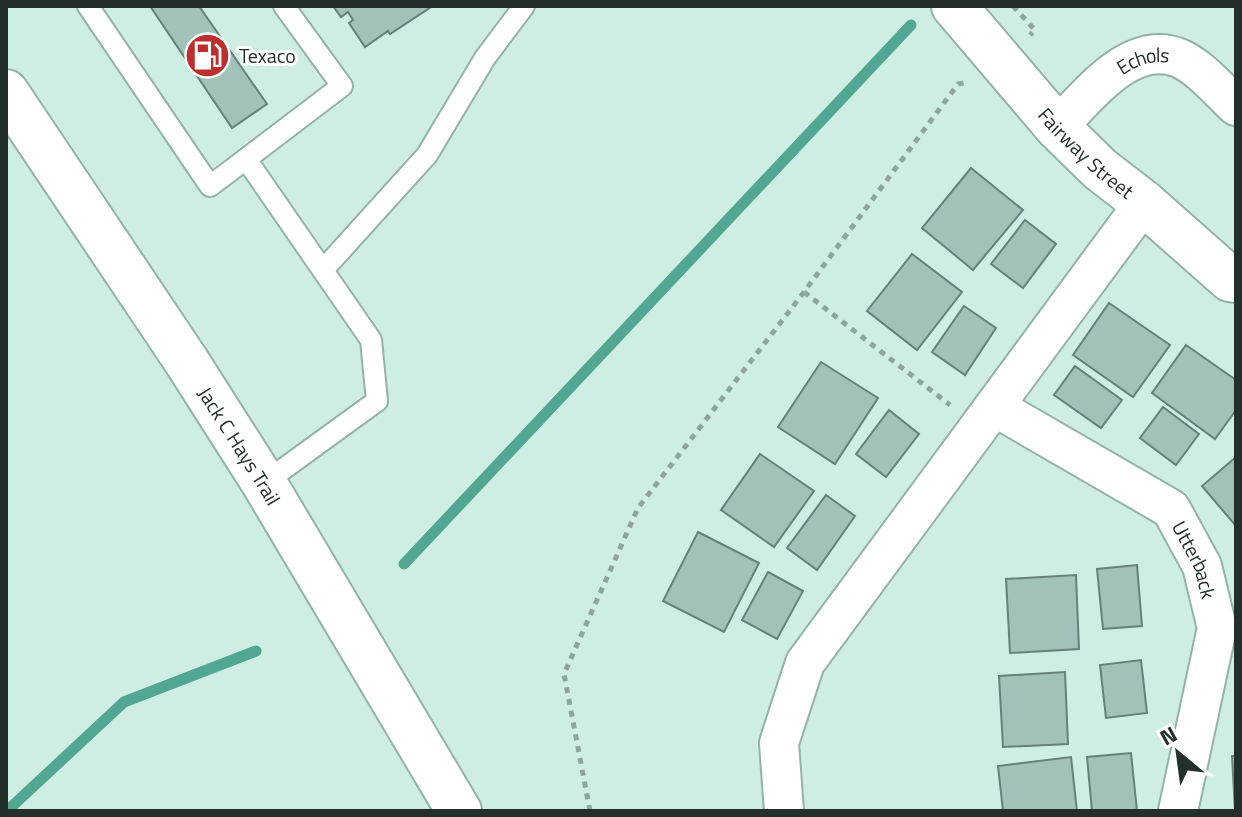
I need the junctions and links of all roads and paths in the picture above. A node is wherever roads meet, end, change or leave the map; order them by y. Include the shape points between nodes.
1 (88, 6) edge
2 (284, 6) edge
3 (524, 6) edge
4 (954, 6) edge
5 (1013, 6) edge
6 (1001, 60) junction
7 (6, 92) edge
8 (1236, 106) edge
9 (1057, 127) junction
10 (246, 159) junction
11 (1144, 203) junction
12 (323, 270) junction
13 (1236, 280) edge
14 (804, 292) junction
15 (987, 418) junction
16 (264, 483) junction
17 (459, 811) edge
18 (590, 811) edge
19 (784, 811) edge
20 (1178, 811) edge

1 - 10 lane via 210,186
2 - 10 lane via 342,86
3 - 12 lane via 485,58 427,155
4 - 6 main road, Fairway Street
5 - 6 path via 1035,30
6 - 9 main road, Fairway Street
6 - 14 path via 976,80 958,84
7 - 16 main road, Jack C Hays Trail
8 - 9 street, Echols via 1179,58 1146,55 1111,75
9 - 11 main road, Fairway Street
10 - 12 lane
11 - 13 main road, Fairway Street
11 - 15 street
12 - 16 lane via 371,340 377,401
14 - 15 path
14 - 18 path via 638,508 564,674
15 - 19 street via 805,663 779,743
15 - 20 street, Utterback via 1171,509 1202,566 1217,628
16 - 17 main road, Jack C Hays Trail

